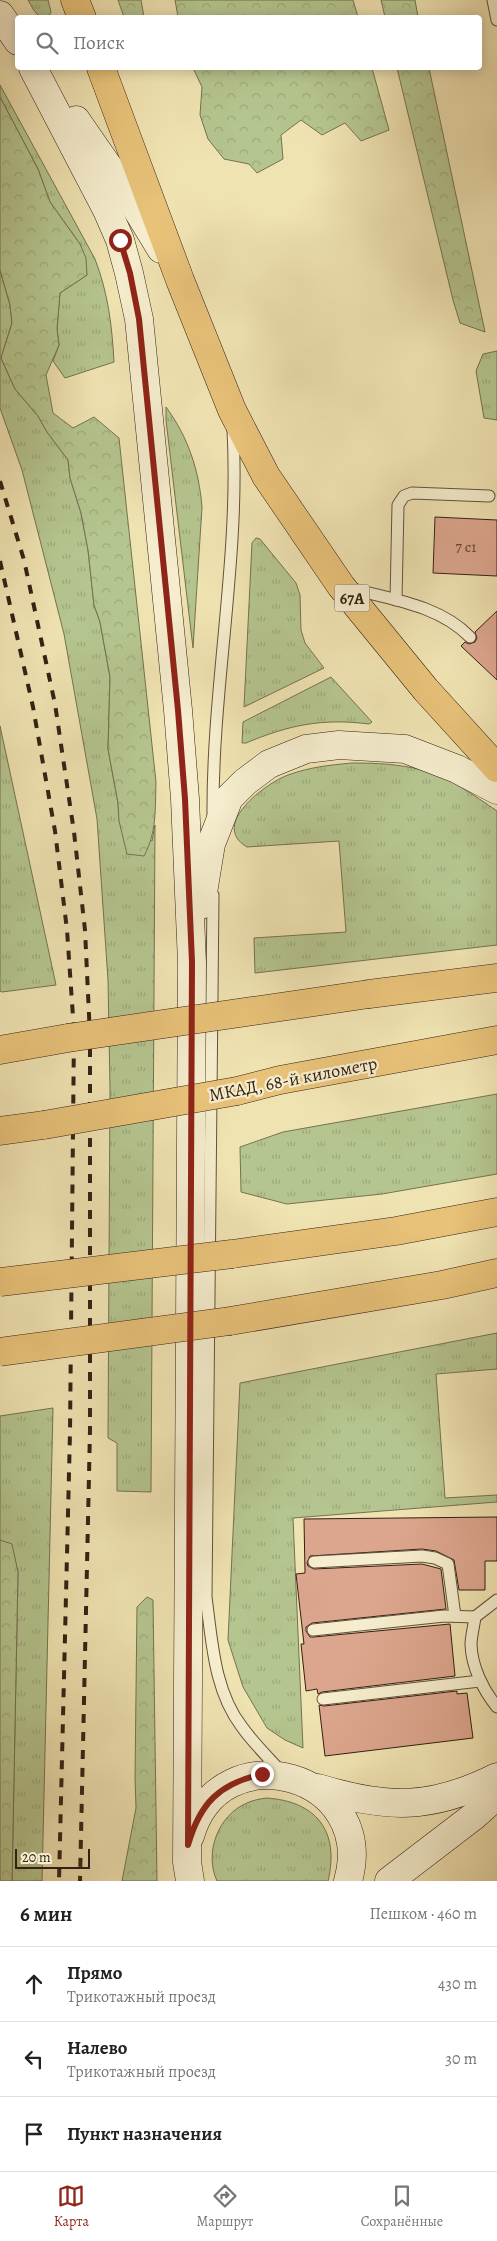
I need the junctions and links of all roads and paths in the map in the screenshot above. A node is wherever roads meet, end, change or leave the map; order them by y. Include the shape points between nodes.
1 (70, 0) edge
2 (75, 0) edge
3 (492, 0) edge
4 (67, 15) edge
5 (81, 15) edge
6 (497, 20) edge
7 (35, 70) edge
8 (36, 70) edge
9 (102, 70) edge
10 (180, 280) junction
11 (232, 410) junction
12 (489, 496) dead end
13 (342, 586) junction
14 (396, 600) junction
15 (470, 637) dead end
16 (497, 768) edge
17 (497, 790) edge
18 (213, 838) junction
19 (192, 962) junction
20 (497, 978) edge
21 (0, 1029) edge
22 (68, 1038) junction
23 (497, 1040) edge
24 (0, 1050) edge
25 (0, 1131) edge
26 (497, 1212) edge
27 (497, 1273) edge
28 (0, 1282) edge
29 (0, 1352) edge
30 (314, 1562) dead end
31 (497, 1600) edge
32 (455, 1616) junction
33 (476, 1617) junction
34 (312, 1630) dead end
35 (480, 1681) junction
36 (323, 1699) dead end
37 (497, 1707) edge
38 (284, 1775) junction
39 (497, 1777) edge
40 (314, 1787) junction
41 (497, 1795) edge
42 (188, 1845) junction
43 (190, 1880) edge
44 (348, 1881) edge
45 (389, 1881) edge

1 - 4 main road
2 - 5 main road
3 - 6 lane
7 - 19 main road via 120,240 139,319 178,710
8 - 10 main road via 86,133
9 - 10 main road
10 - 11 main road, 67A
11 - 13 main road, 67A via 266,476
11 - 18 lane via 236,478 214,778
12 - 14 lane via 412,493 404,496 398,505
13 - 14 lane
13 - 16 main road, 67A via 426,690
14 - 15 lane via 423,607 462,628
17 - 18 main road via 457,769 404,749 339,745 306,749 269,764 245,782 229,798
18 - 19 main road
18 - 38 lane via 206,1598 215,1662 227,1699 241,1726
19 - 42 main road
20 - 22 main road, bridge
21 - 22 main road
22 - 24 main road
23 - 25 main road, МКАД, 68-й километр, bridge via 280,1080 237,1091
26 - 28 main road, bridge via 396,1231
27 - 29 main road, bridge via 230,1321
30 - 32 lane via 435,1558 448,1564
31 - 33 lane
32 - 33 lane
32 - 34 lane
33 - 35 lane via 471,1643
35 - 36 lane
35 - 37 lane
38 - 40 main road
38 - 42 main road via 262,1774 241,1779 222,1790 202,1811
39 - 40 main road via 452,1796 418,1803 387,1804
40 - 44 main road via 332,1802 345,1822 352,1844 352,1868
41 - 45 main road
42 - 43 main road

